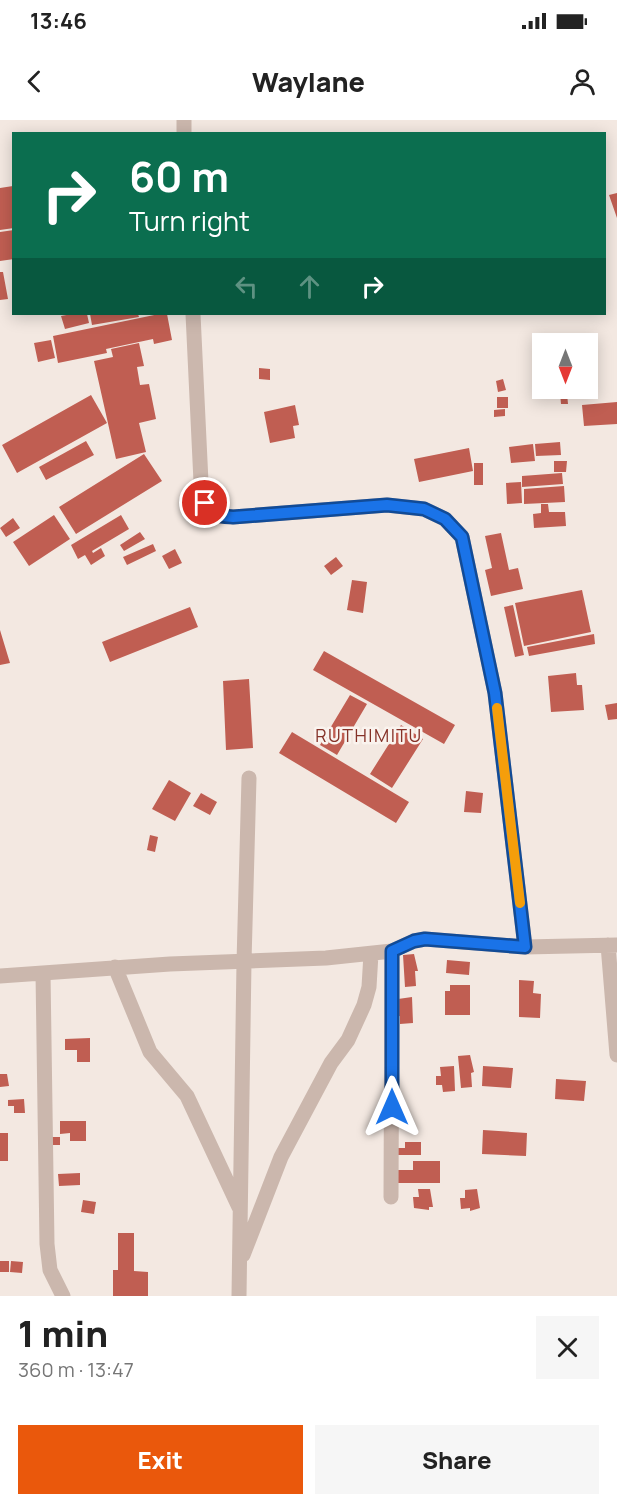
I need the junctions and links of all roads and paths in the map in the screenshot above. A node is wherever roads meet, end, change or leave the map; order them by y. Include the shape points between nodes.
1 (193, 315) edge
2 (249, 778) dead end
3 (612, 945) edge
4 (525, 947) junction
5 (392, 951) junction
6 (371, 954) junction
7 (244, 962) junction
8 (115, 967) junction
9 (43, 972) junction
10 (0, 976) edge
11 (617, 1055) edge
12 (392, 1197) dead end
13 (240, 1209) junction
14 (239, 1266) junction
15 (63, 1296) edge
16 (239, 1296) edge

1 - 4 street via 201,482 208,510 216,516 233,517 387,505 424,509 445,519 462,537 495,693
2 - 7 street
3 - 4 street
3 - 11 street
4 - 5 street via 425,939
5 - 6 street
5 - 12 street
6 - 7 street
6 - 14 street via 364,1005 281,1157
7 - 8 street
7 - 13 street
8 - 9 street
8 - 13 street via 150,1052 187,1096
9 - 10 street
9 - 15 street via 47,1244 50,1270
13 - 14 street
14 - 16 street

